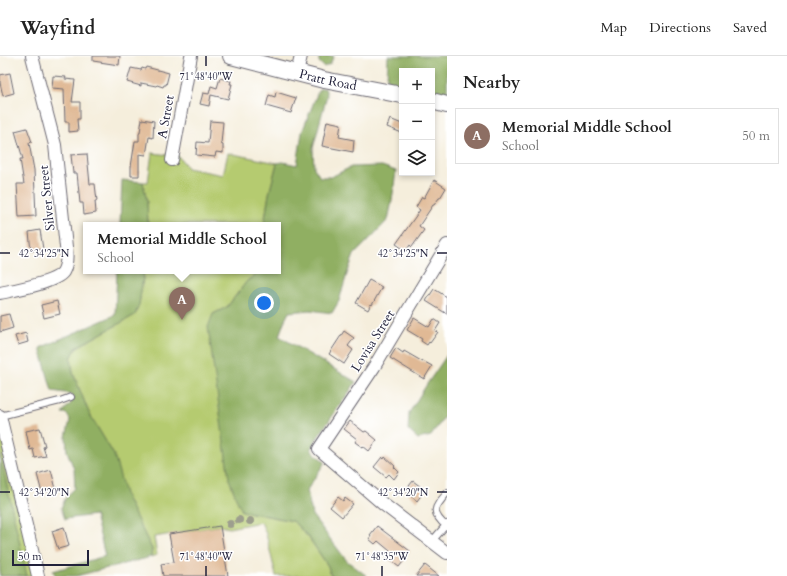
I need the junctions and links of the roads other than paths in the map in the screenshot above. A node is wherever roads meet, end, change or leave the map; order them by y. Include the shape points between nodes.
1 (32, 56) edge
2 (191, 56) edge
3 (231, 56) edge
4 (301, 56) edge
5 (297, 73) junction
6 (399, 94) edge
7 (435, 102) edge
8 (447, 104) edge
9 (172, 160) dead end
10 (446, 249) edge
11 (0, 293) edge
12 (71, 397) dead end
13 (0, 416) edge
14 (447, 493) edge
15 (446, 525) edge
16 (432, 541) junction
17 (447, 552) edge
18 (38, 576) edge

1 - 11 street, Silver Street via 55,145 66,260 64,270 58,276 33,286
2 - 9 street, A Street
3 - 5 street, Pratt Road
4 - 5 street
5 - 6 street, Pratt Road
7 - 8 street
10 - 16 street, Lovisa Street via 374,367 319,449 383,504
12 - 13 lane
13 - 18 street
14 - 15 lane via 437,504 436,509 439,520
15 - 16 lane
16 - 17 street

